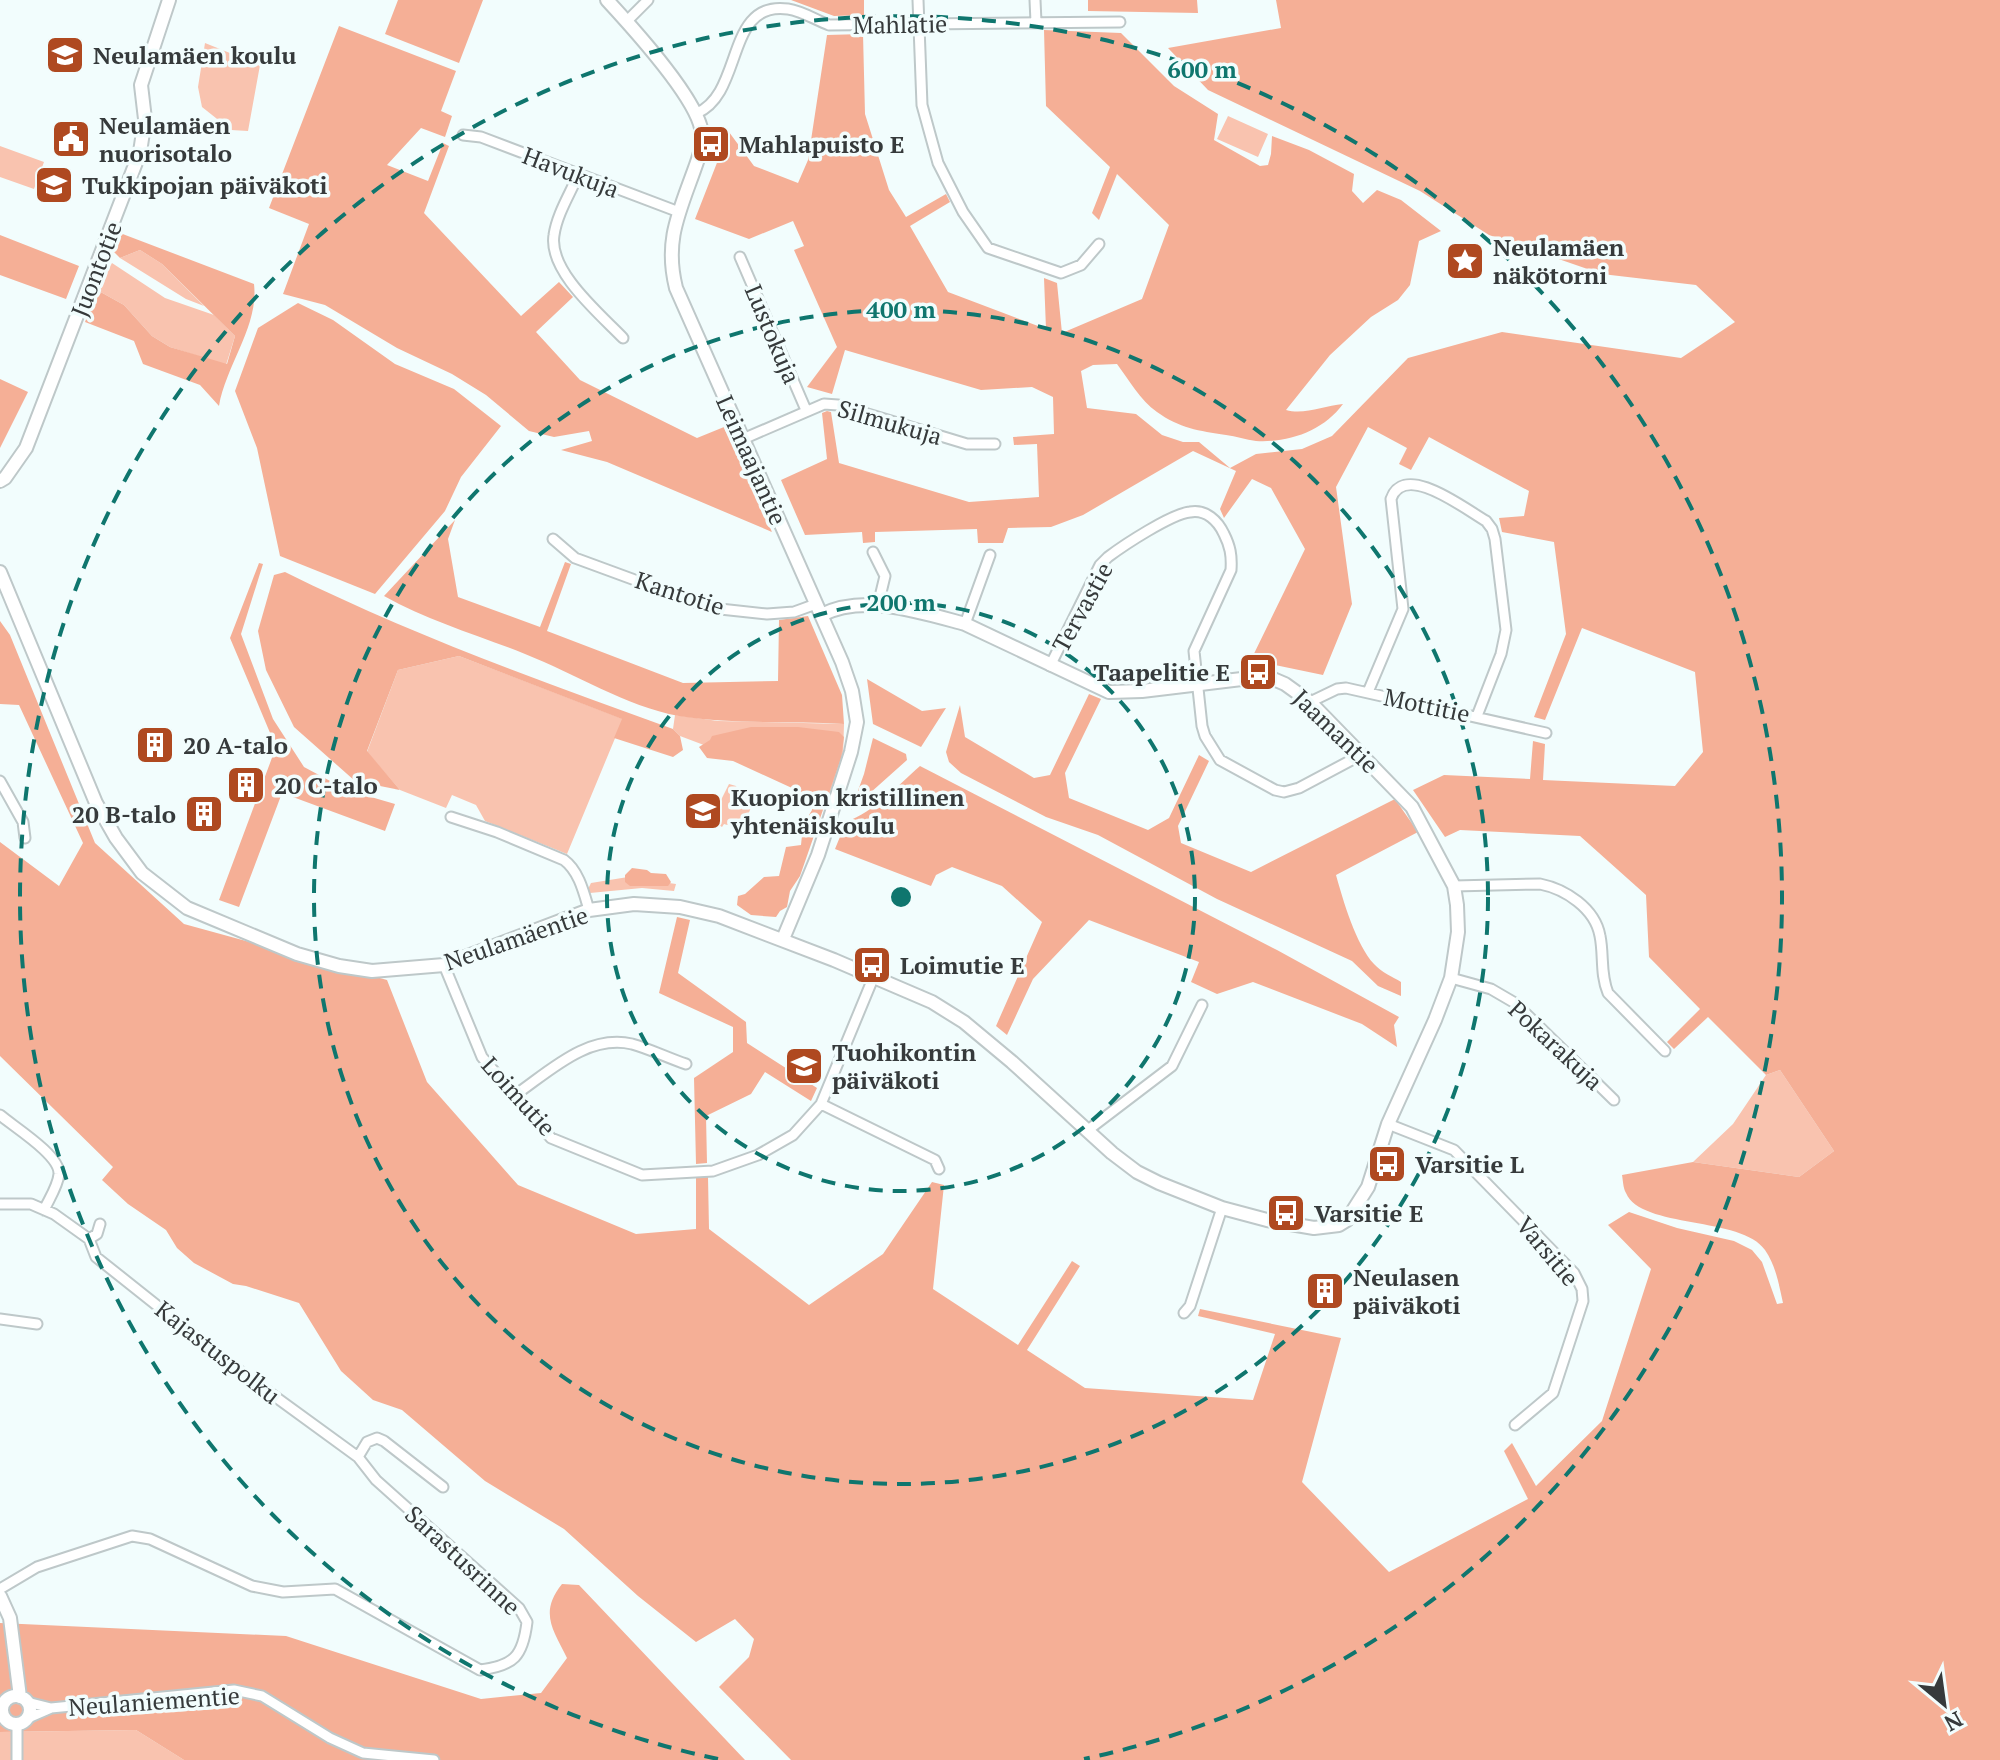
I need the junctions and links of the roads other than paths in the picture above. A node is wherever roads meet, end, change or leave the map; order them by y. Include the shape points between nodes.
1 (169, 0) edge
2 (607, 0) edge
3 (648, 0) edge
4 (918, 0) edge
5 (1035, 0) edge
6 (627, 21) junction
7 (1036, 22) junction
8 (1120, 22) dead end
9 (919, 24) junction
10 (697, 113) junction
11 (463, 135) dead end
12 (578, 175) junction
13 (679, 212) junction
14 (1099, 244) dead end
15 (740, 257) dead end
16 (623, 338) dead end
17 (806, 410) junction
18 (743, 439) junction
19 (995, 444) dead end
20 (0, 481) edge
21 (553, 539) dead end
22 (873, 552) dead end
23 (990, 555) dead end
24 (0, 572) edge
25 (878, 605) junction
26 (818, 609) junction
27 (965, 624) junction
28 (1050, 666) junction
29 (1199, 684) junction
30 (1368, 692) junction
31 (1310, 702) junction
32 (1477, 716) junction
33 (1546, 733) dead end
34 (1361, 755) junction
35 (0, 781) edge
36 (451, 817) dead end
37 (25, 838) dead end
38 (1454, 886) junction
39 (589, 910) junction
40 (783, 939) junction
41 (444, 965) junction
42 (874, 976) junction
43 (1451, 978) junction
44 (1202, 1005) dead end
45 (1665, 1051) dead end
46 (686, 1064) dead end
47 (515, 1095) junction
48 (1614, 1100) dead end
49 (821, 1104) junction
50 (0, 1115) edge
51 (1388, 1124) junction
52 (1088, 1130) junction
53 (937, 1164) dead end
54 (0, 1204) edge
55 (1222, 1208) junction
56 (44, 1210) junction
57 (1347, 1220) joint
58 (100, 1224) dead end
59 (89, 1239) junction
60 (1184, 1313) dead end
61 (0, 1319) edge
62 (37, 1324) dead end
63 (1515, 1425) dead end
64 (358, 1457) junction
65 (443, 1487) dead end
66 (0, 1589) edge
67 (0, 1596) edge
68 (11, 1704) edge
69 (51, 1708) junction
70 (22, 1721) junction
71 (17, 1760) edge
72 (434, 1760) edge

1 - 20 street, Juontotie via 141,85 145,119 140,152 26,448
2 - 6 street
3 - 6 street
4 - 9 street
5 - 7 street
6 - 10 street
7 - 8 street, Mahlatie
7 - 9 street, Mahlatie
9 - 10 street, Mahlatie via 829,25 787,8 763,10 750,19 715,99
9 - 14 street via 922,105 929,138 963,212 988,248 1061,273 1081,265
10 - 13 street, Leimaajantie via 702,144
11 - 12 street, Havukuja via 481,137
12 - 13 street, Havukuja
12 - 16 street via 553,237 556,254 576,289
13 - 18 street, Leimaajantie via 671,248 676,288
15 - 17 street, Lustokuja
17 - 18 street, Silmukuja
17 - 19 street, Silmukuja via 838,405 967,444
18 - 26 street, Leimaajantie
21 - 26 street, Kantotie via 575,558 711,608 767,614
22 - 25 street via 885,576
23 - 27 street
24 - 41 street, Neulamäentie via 96,803 126,853 159,889 240,932 339,966 372,971
25 - 26 street, Jaamantie
25 - 27 street, Jaamantie
26 - 40 street, Leimaajantie via 852,691 857,722 818,855
27 - 28 street, Jaamantie
28 - 29 street, Jaamantie via 1109,692
28 - 29 street, Tervastie via 1100,565 1118,549 1191,511 1217,520 1232,559 1194,651
29 - 31 street, Jaamantie via 1271,678
29 - 34 street, Tervastie via 1202,726 1214,754 1275,790 1299,788
30 - 31 street, Mottitie via 1337,689
30 - 32 street, Mottitie
30 - 32 street via 1403,609 1391,499 1401,485 1417,483 1486,521 1495,539 1506,630
31 - 34 street, Jaamantie
32 - 33 street, Mottitie
34 - 38 street, Jaamantie via 1412,807
35 - 37 street via 23,822
36 - 39 street via 570,864
38 - 43 street, Jaamantie via 1458,932
38 - 45 street via 1540,884 1576,899 1599,930 1608,993
39 - 40 street, Neulamäentie via 634,904 680,907
39 - 41 street, Neulamäentie
40 - 42 street, Neulamäentie
41 - 47 street, Loimutie via 482,1057
42 - 49 street, Loimutie
42 - 52 street, Neulamäentie via 964,1022
43 - 48 street, Pokarakuja via 1491,989 1515,1003
43 - 51 street, Jaamantie
44 - 52 street via 1172,1066
46 - 47 street via 633,1045 602,1043 580,1051
47 - 49 street, Loimutie via 551,1138 642,1175 713,1171 758,1155 793,1135
49 - 53 street
50 - 56 street via 57,1164 57,1181
51 - 57 street, Jaamantie via 1368,1187
51 - 63 street, Varsitie via 1454,1150 1574,1273 1582,1289 1583,1301 1553,1393
52 - 55 street, Neulamäentie via 1137,1172
54 - 56 street via 31,1204
55 - 57 street, Neulamäentie via 1314,1228
55 - 60 street
56 - 59 street
58 - 59 street
59 - 64 street, Kajastuspolku via 96,1257
61 - 62 street
64 - 65 street, Sarastusrinne via 367,1442 377,1438
64 - 66 street, Sarastusrinne via 376,1480 519,1608 527,1622 521,1651 503,1667 480,1670 335,1589 283,1592 252,1586 150,1539 132,1536 37,1567
67 - 68 street via 10,1618 16,1678
68 - 69 street, Neulaniementie
68 - 70 street via 30,1710
68 - 70 street via 5,1720
69 - 70 street, Neulaniementie
69 - 72 street, Neulaniementie via 234,1690 262,1696 363,1753
70 - 71 street

